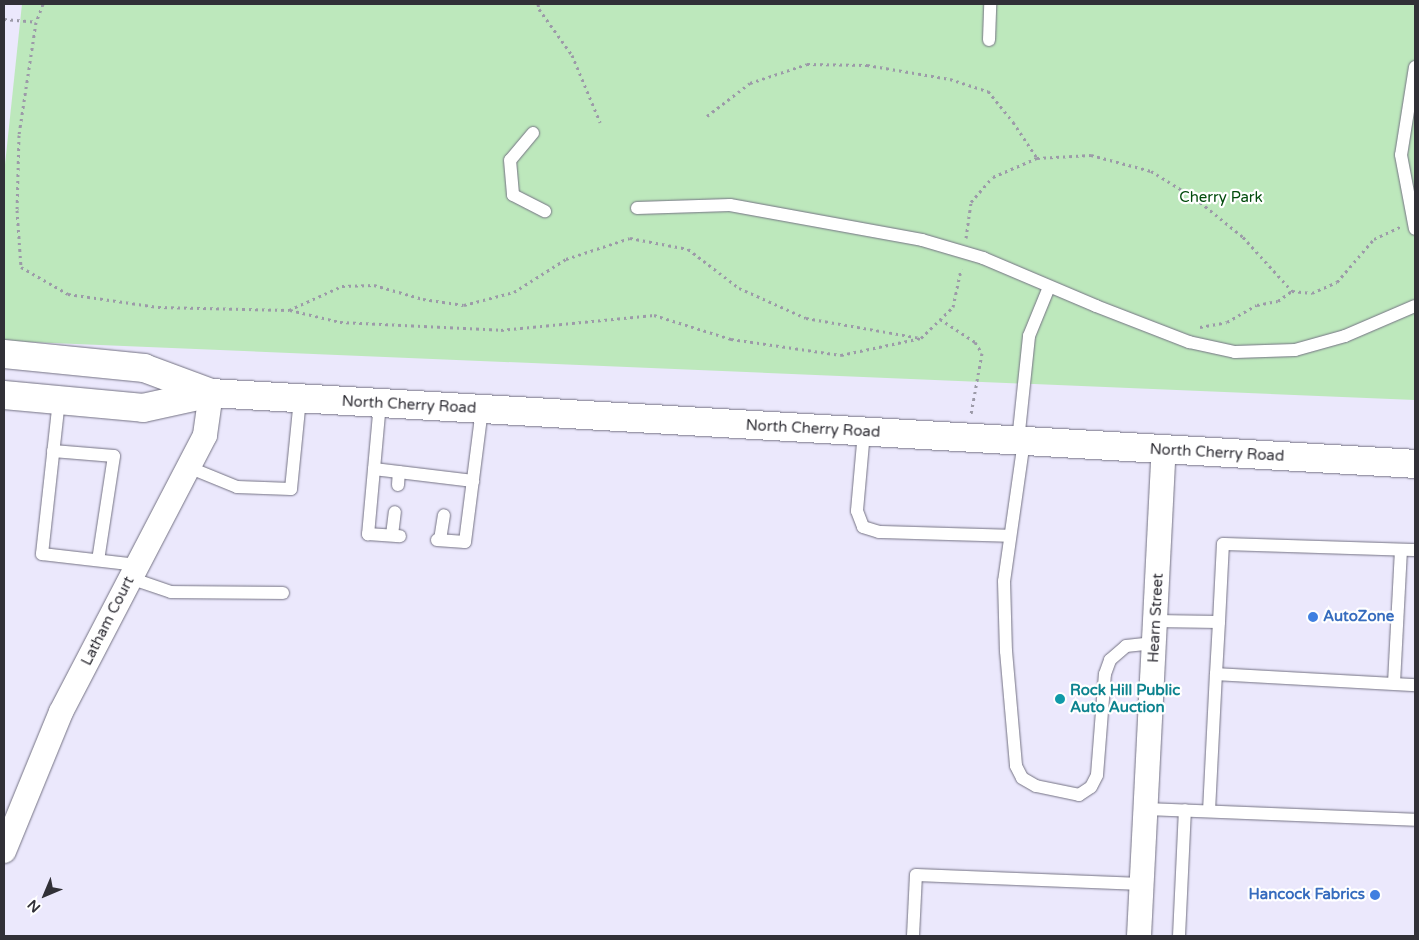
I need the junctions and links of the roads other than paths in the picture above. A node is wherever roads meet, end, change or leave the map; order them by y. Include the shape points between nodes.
1 (990, 4) edge
2 (988, 40) dead end
3 (1415, 67) edge
4 (534, 134) dead end
5 (637, 208) dead end
6 (545, 211) dead end
7 (1414, 226) edge
8 (1050, 287) junction
9 (1415, 306) edge
10 (4, 354) edge
11 (211, 393) junction
12 (4, 395) edge
13 (300, 399) junction
14 (59, 400) junction
15 (380, 404) junction
16 (482, 409) junction
17 (864, 432) junction
18 (1021, 441) junction
19 (1164, 450) junction
20 (53, 451) junction
21 (1415, 464) edge
22 (188, 467) junction
23 (374, 469) junction
24 (399, 472) junction
25 (473, 481) junction
26 (398, 485) dead end
27 (395, 512) dead end
28 (444, 515) dead end
29 (1010, 536) junction
30 (1402, 550) junction
31 (1415, 550) edge
32 (98, 560) junction
33 (134, 572) junction
34 (283, 593) dead end
35 (1219, 622) junction
36 (1155, 632) junction
37 (1216, 674) junction
38 (1394, 684) junction
39 (1415, 685) edge
40 (1146, 809) junction
41 (1185, 810) junction
42 (1209, 811) junction
43 (1415, 820) edge
44 (4, 851) edge
45 (1142, 884) junction
46 (913, 936) edge
47 (1139, 936) edge
48 (1179, 936) edge

1 - 2 lane
3 - 7 lane via 1401,155
4 - 6 lane via 510,160 513,195
5 - 8 lane via 730,206 922,240 983,258
8 - 9 lane via 1189,342 1235,352 1295,350 1345,336
8 - 18 lane via 1029,336
10 - 11 main road, North Cherry Road via 144,368
11 - 13 main road, North Cherry Road
11 - 14 main road, North Cherry Road via 144,408
11 - 22 street, Latham Court via 205,434
12 - 14 main road, North Cherry Road
13 - 15 main road, North Cherry Road
13 - 22 lane via 291,489 237,487
14 - 20 lane
15 - 16 main road, North Cherry Road
15 - 23 lane
16 - 17 main road, North Cherry Road
16 - 25 lane
17 - 18 main road, North Cherry Road
17 - 29 lane via 857,511 863,526 879,532
18 - 19 main road, North Cherry Road
18 - 29 lane
19 - 21 main road, North Cherry Road
19 - 36 street, Hearn Street
20 - 32 lane via 42,554
20 - 32 lane via 114,456
22 - 33 street, Latham Court
23 - 24 lane
23 - 27 lane via 368,534 396,535
24 - 25 lane via 422,481 447,484
24 - 26 lane
25 - 28 lane via 466,542 439,540
29 - 36 lane via 1004,581 1004,625 1016,766 1022,778 1036,786 1078,795 1092,787 1097,775 1104,674 1110,660 1126,646
30 - 31 lane
30 - 35 lane via 1223,544
30 - 38 lane
32 - 33 lane
33 - 34 lane via 171,592
33 - 44 street, Latham Court via 61,712
35 - 36 lane
35 - 37 lane
36 - 40 street, Hearn Street
37 - 38 lane
37 - 42 lane
38 - 39 lane
40 - 41 lane
40 - 45 street, Hearn Street
41 - 42 lane
41 - 48 lane
42 - 43 lane
45 - 46 lane via 916,874
45 - 47 street, Hearn Street

